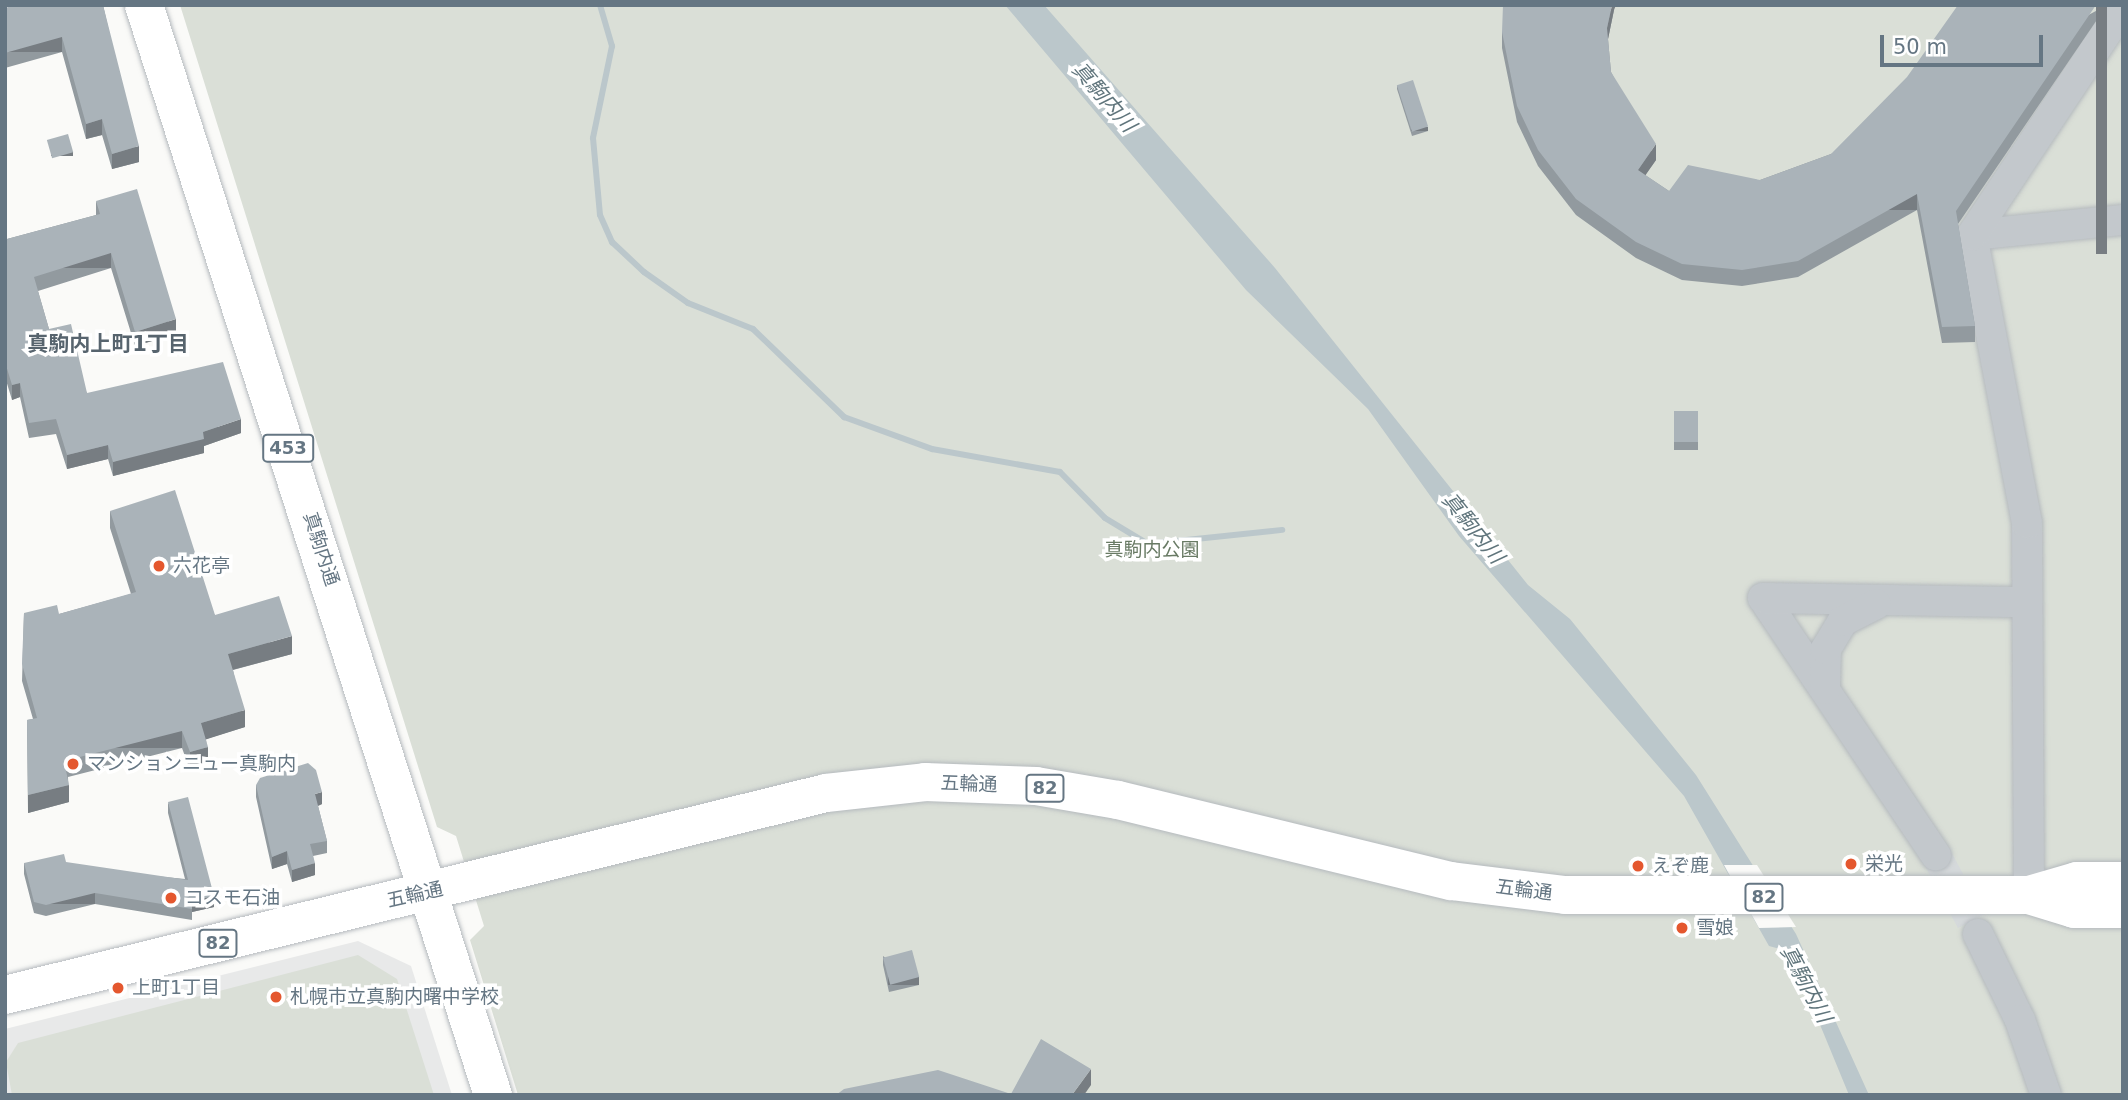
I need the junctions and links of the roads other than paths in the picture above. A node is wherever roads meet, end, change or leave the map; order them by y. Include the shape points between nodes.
1 (144, 5) edge
2 (2123, 8) edge
3 (2123, 220) edge
4 (1972, 235) junction
5 (2027, 602) junction
6 (1876, 604) junction
7 (1825, 689) junction
8 (1936, 855) tunnel mouth
9 (2123, 881) edge
10 (431, 891) junction
11 (2029, 895) junction
12 (2123, 909) edge
13 (1978, 934) tunnel mouth
14 (5, 995) edge
15 (493, 1095) edge
16 (2046, 1095) edge

1 - 10 main road, 真駒内通 / 453
2 - 4 lane
3 - 4 lane
4 - 5 lane via 2025,507
5 - 6 lane
5 - 11 lane
6 - 7 lane via 1843,621 1826,649
6 - 7 lane via 1763,598
7 - 8 lane
9 - 11 main road, 五輪通 / 82 via 2077,881
10 - 11 main road, 五輪通 / 82 via 826,793 925,782 1036,786 1118,800 1451,881 1661,898
10 - 14 main road, 五輪通 / 82
10 - 15 main road, 真駒内通 / 453
11 - 12 main road, 五輪通 / 82 via 2074,909
13 - 16 lane via 2020,1020

